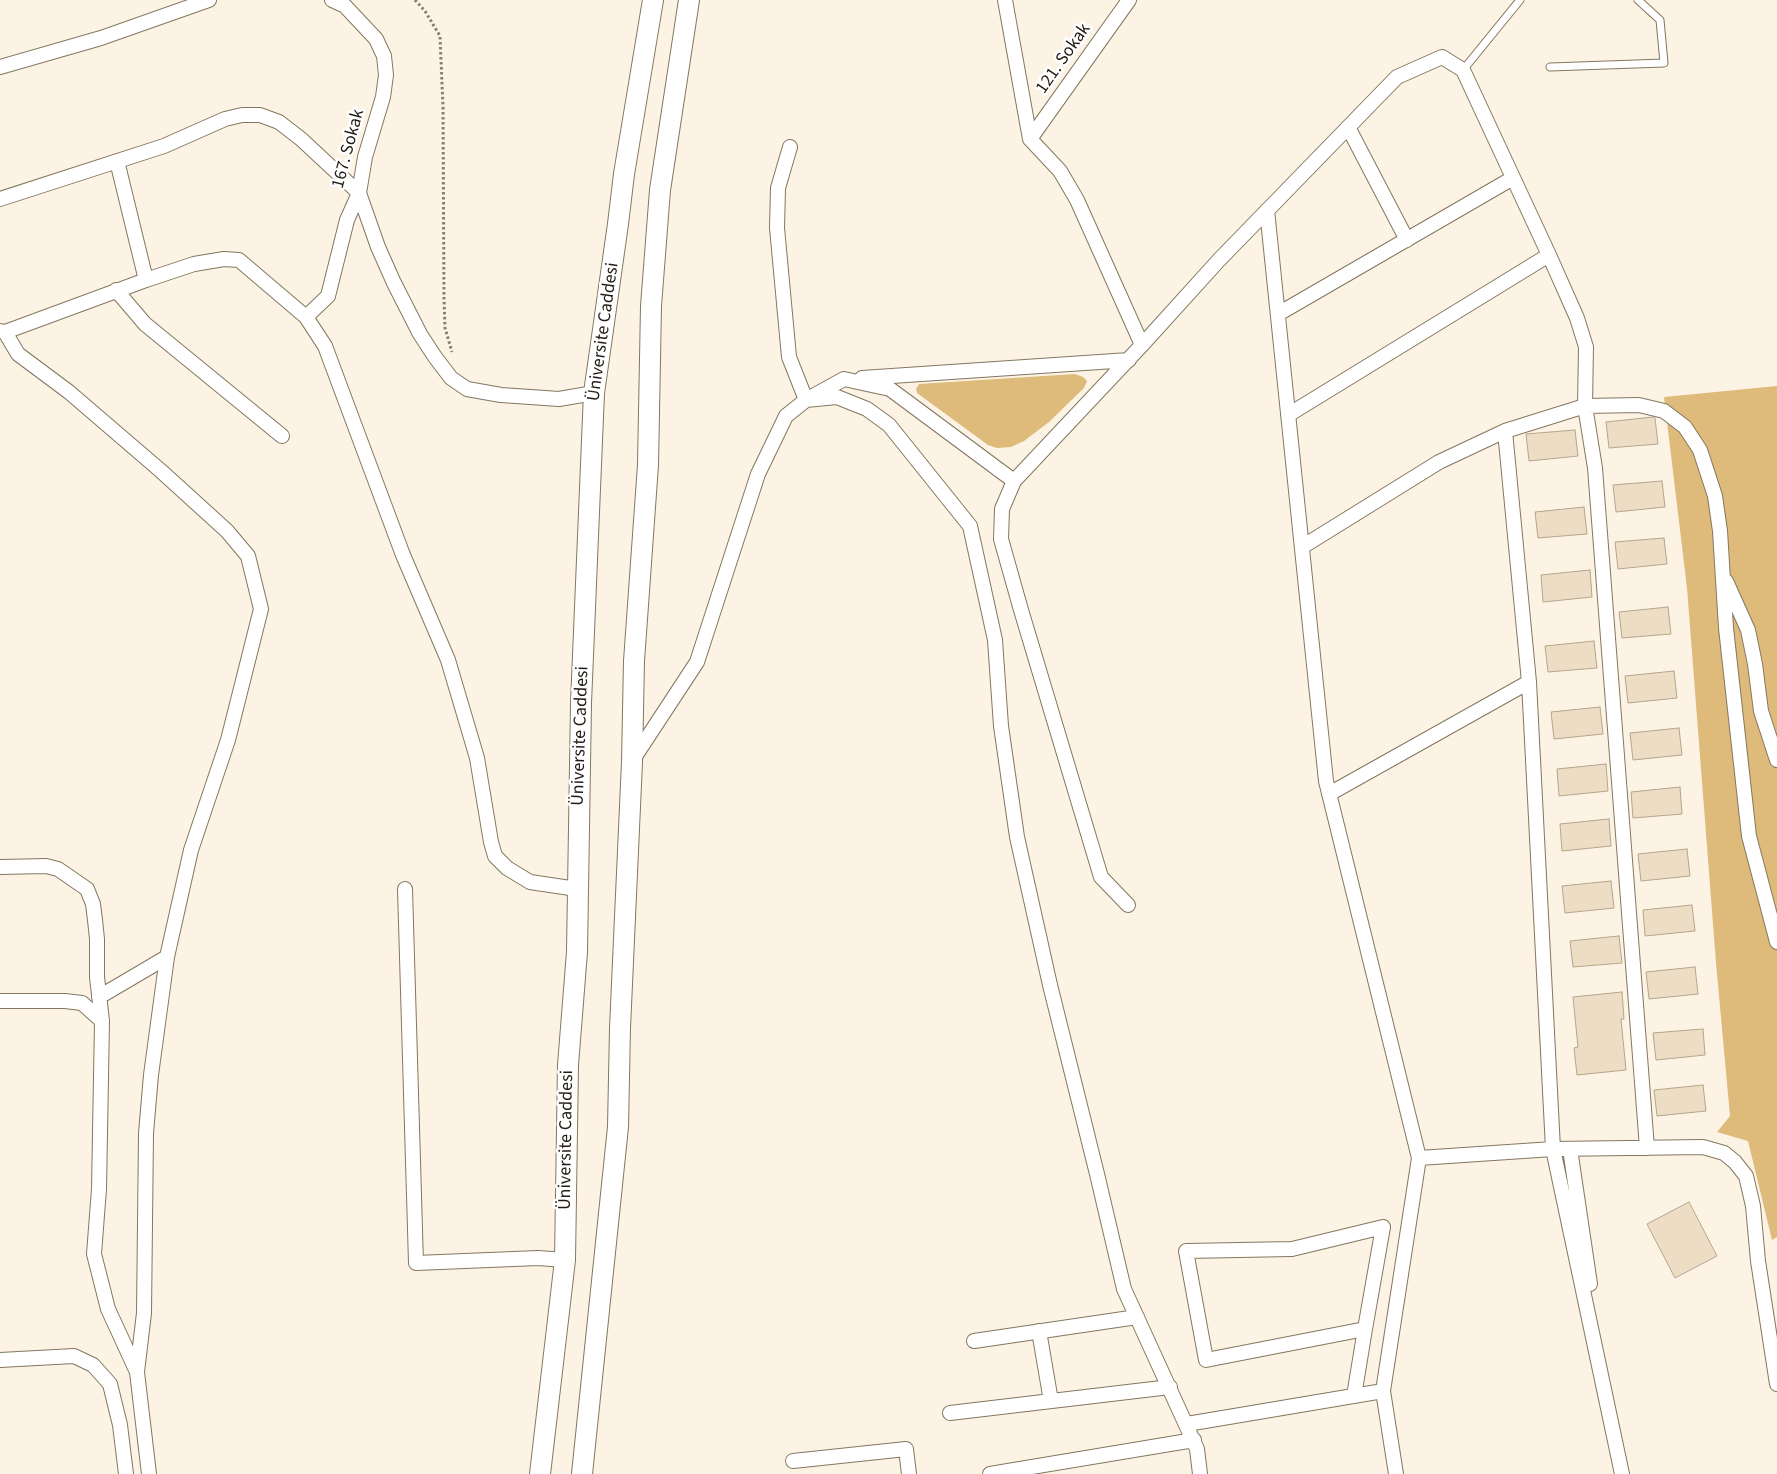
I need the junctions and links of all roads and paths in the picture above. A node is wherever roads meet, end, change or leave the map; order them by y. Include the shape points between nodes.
1 (209, 0) edge
2 (332, 0) edge
3 (415, 0) edge
4 (653, 0) edge
5 (689, 0) edge
6 (1005, 0) edge
7 (1129, 0) edge
8 (1520, 0) edge
9 (1638, 0) edge
10 (0, 67) edge
11 (1550, 67) dead end
12 (1463, 70) junction
13 (1348, 127) junction
14 (1030, 139) junction
15 (790, 147) dead end
16 (117, 161) junction
17 (1513, 178) junction
18 (359, 192) junction
19 (0, 199) edge
20 (1267, 210) junction
21 (1407, 240) junction
22 (1549, 255) junction
23 (146, 280) junction
24 (116, 290) junction
25 (1278, 314) junction
26 (306, 317) junction
27 (3, 331) edge
28 (1142, 345) junction
29 (454, 357) dead end
30 (1129, 360) junction
31 (844, 379) junction
32 (594, 393) junction
33 (806, 400) junction
34 (1585, 406) junction
35 (1288, 415) junction
36 (1505, 431) junction
37 (282, 436) dead end
38 (1014, 481) junction
39 (1302, 547) junction
40 (1722, 574) junction
41 (1529, 682) junction
42 (1777, 760) edge
43 (632, 762) junction
44 (1329, 794) junction
45 (0, 867) edge
46 (405, 888) dead end
47 (577, 889) junction
48 (1128, 906) dead end
49 (1777, 942) edge
50 (167, 958) junction
51 (99, 997) junction
52 (0, 1002) edge
53 (102, 1022) junction
54 (1646, 1148) junction
55 (1570, 1149) junction
56 (1553, 1150) junction
57 (1419, 1158) junction
58 (565, 1260) junction
59 (1137, 1317) junction
60 (1366, 1329) junction
61 (1039, 1331) junction
62 (974, 1341) dead end
63 (0, 1360) edge
64 (137, 1372) junction
65 (1777, 1384) edge
66 (1170, 1387) junction
67 (1383, 1391) junction
68 (1354, 1396) junction
69 (1051, 1401) junction
70 (950, 1413) dead end
71 (1187, 1424) junction
72 (1194, 1440) junction
73 (793, 1462) dead end
74 (126, 1474) edge
75 (149, 1474) edge
76 (540, 1474) edge
77 (582, 1474) edge
78 (909, 1474) edge
79 (990, 1474) edge
80 (1200, 1474) edge
81 (1396, 1474) edge
82 (1622, 1474) edge

1 - 10 street via 101,38
2 - 18 street, 167. Sokak via 345,6 376,39 384,56 383,97 365,157
3 - 29 path via 440,36 445,328
4 - 32 main road, Üniversite Caddesi via 624,174
5 - 43 main road via 660,190 651,306 648,464 634,661
6 - 14 street
7 - 14 street, 121. Sokak
8 - 12 lane
9 - 11 lane via 1660,20 1664,63
12 - 13 street via 1442,57 1397,77
12 - 17 street
13 - 20 street
13 - 21 street
14 - 28 street via 1060,171 1077,200
15 - 33 street via 778,188 777,228 789,357
16 - 18 street via 164,146 225,119 242,114 260,115 279,122 301,139
16 - 19 street
16 - 23 street
17 - 21 street
17 - 22 street
18 - 26 street, 167. Sokak via 347,220 328,296
18 - 32 street via 394,283 420,334 451,378 467,390 501,395 559,399
20 - 25 street
20 - 28 street
21 - 25 street
22 - 34 street via 1586,347
22 - 35 street
23 - 24 street
23 - 26 street via 194,264 239,260
24 - 27 street
24 - 37 street via 145,324
25 - 35 street
26 - 47 street via 325,346 403,554 448,660 477,758 495,856 530,882
27 - 50 street via 18,354 69,392 161,471 227,531 248,556 261,609 228,740 191,850
28 - 30 street
30 - 31 street
30 - 38 street
31 - 33 street
31 - 38 street via 890,389
32 - 47 main road, Üniversite Caddesi
33 - 43 street via 786,416 758,474 697,662
33 - 59 street via 837,397 867,409 889,425 970,526 995,640 1002,726 1018,836 1050,985 1124,1289
34 - 36 street
34 - 40 street via 1639,405 1664,411 1685,427 1700,450 1715,496
34 - 54 street via 1595,468
35 - 39 street
36 - 39 street via 1439,462
36 - 41 street
38 - 48 street via 1002,509 1004,548 1102,877
39 - 44 street
40 - 42 street via 1748,630 1761,711
40 - 49 street via 1748,836
41 - 44 street
41 - 56 street
43 - 77 main road via 618,1127
44 - 57 street
45 - 51 street via 46,866 58,869 87,889 95,920
46 - 58 street via 416,1263 538,1258
47 - 58 main road, Üniversite Caddesi via 577,952 568,1065
50 - 51 street
50 - 64 street via 147,1123 144,1313
51 - 53 street
52 - 53 street via 82,1003
53 - 64 street via 99,1189 94,1254 108,1309
54 - 55 street
54 - 65 street via 1703,1147 1724,1153 1746,1176 1753,1206
55 - 56 street
55 - 82 street
56 - 57 street
56 - 82 street
57 - 67 street
58 - 76 main road, Üniversite Caddesi
59 - 61 street
59 - 66 street
60 - 60 street via 1384,1227 1292,1249 1186,1251 1206,1360
60 - 68 street
61 - 62 street
61 - 69 street
63 - 74 street via 74,1356 93,1365 110,1384 120,1425
64 - 75 street
66 - 69 street
66 - 71 street
67 - 68 street
67 - 81 street
68 - 71 street
69 - 70 street
71 - 72 street
72 - 79 street
72 - 80 street
73 - 78 street via 906,1449

